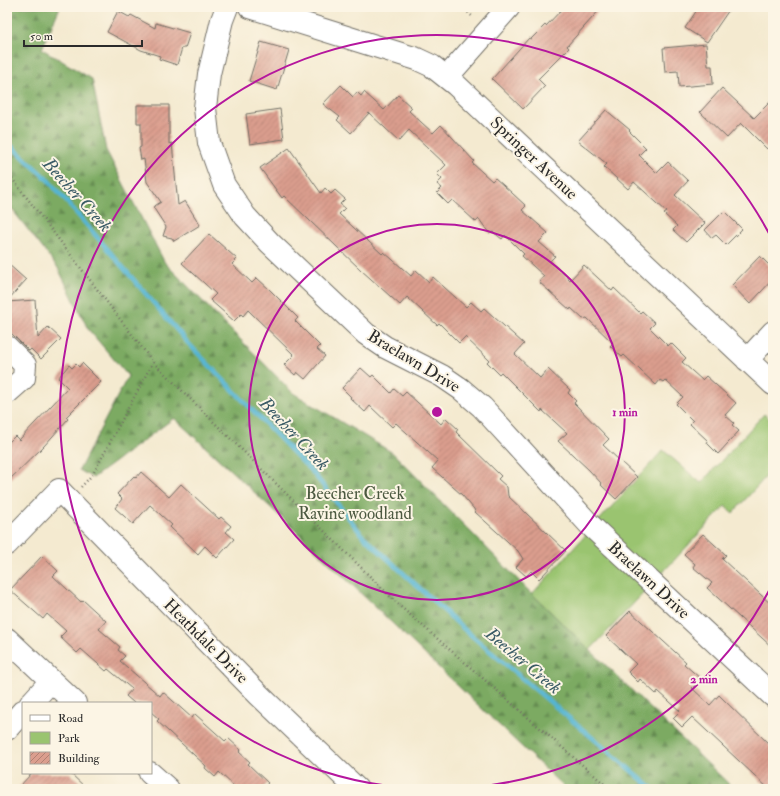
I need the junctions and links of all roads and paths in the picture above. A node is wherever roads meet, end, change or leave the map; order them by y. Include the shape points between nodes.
1 (228, 7) edge
2 (250, 7) edge
3 (462, 7) edge
4 (509, 7) edge
5 (473, 17) dead end
6 (446, 77) junction
7 (7, 172) edge
8 (773, 332) edge
9 (7, 347) edge
10 (747, 360) junction
11 (153, 362) junction
12 (773, 384) edge
13 (7, 393) edge
14 (63, 495) junction
15 (7, 544) edge
16 (7, 639) edge
17 (51, 681) junction
18 (773, 696) edge
19 (32, 702) edge
20 (74, 702) edge
21 (22, 713) edge
22 (7, 729) edge
23 (151, 774) edge
24 (168, 789) edge
25 (357, 789) edge
26 (610, 789) edge

1 - 18 street, Braelawn Drive via 222,20 209,74 205,108 209,144 224,186 245,216 366,334 385,347 442,376 482,407 590,525
2 - 6 street, Springer Avenue via 417,59
3 - 5 path
4 - 6 street
6 - 10 street, Springer Avenue
7 - 11 path
8 - 10 street
9 - 13 street via 25,366 24,378
10 - 12 street, Springer Avenue
11 - 14 path via 93,474
11 - 26 path via 401,607
14 - 15 street
14 - 25 street, Heathdale Drive via 259,695
16 - 17 street
17 - 19 street
17 - 20 street
21 - 22 street
23 - 24 street

